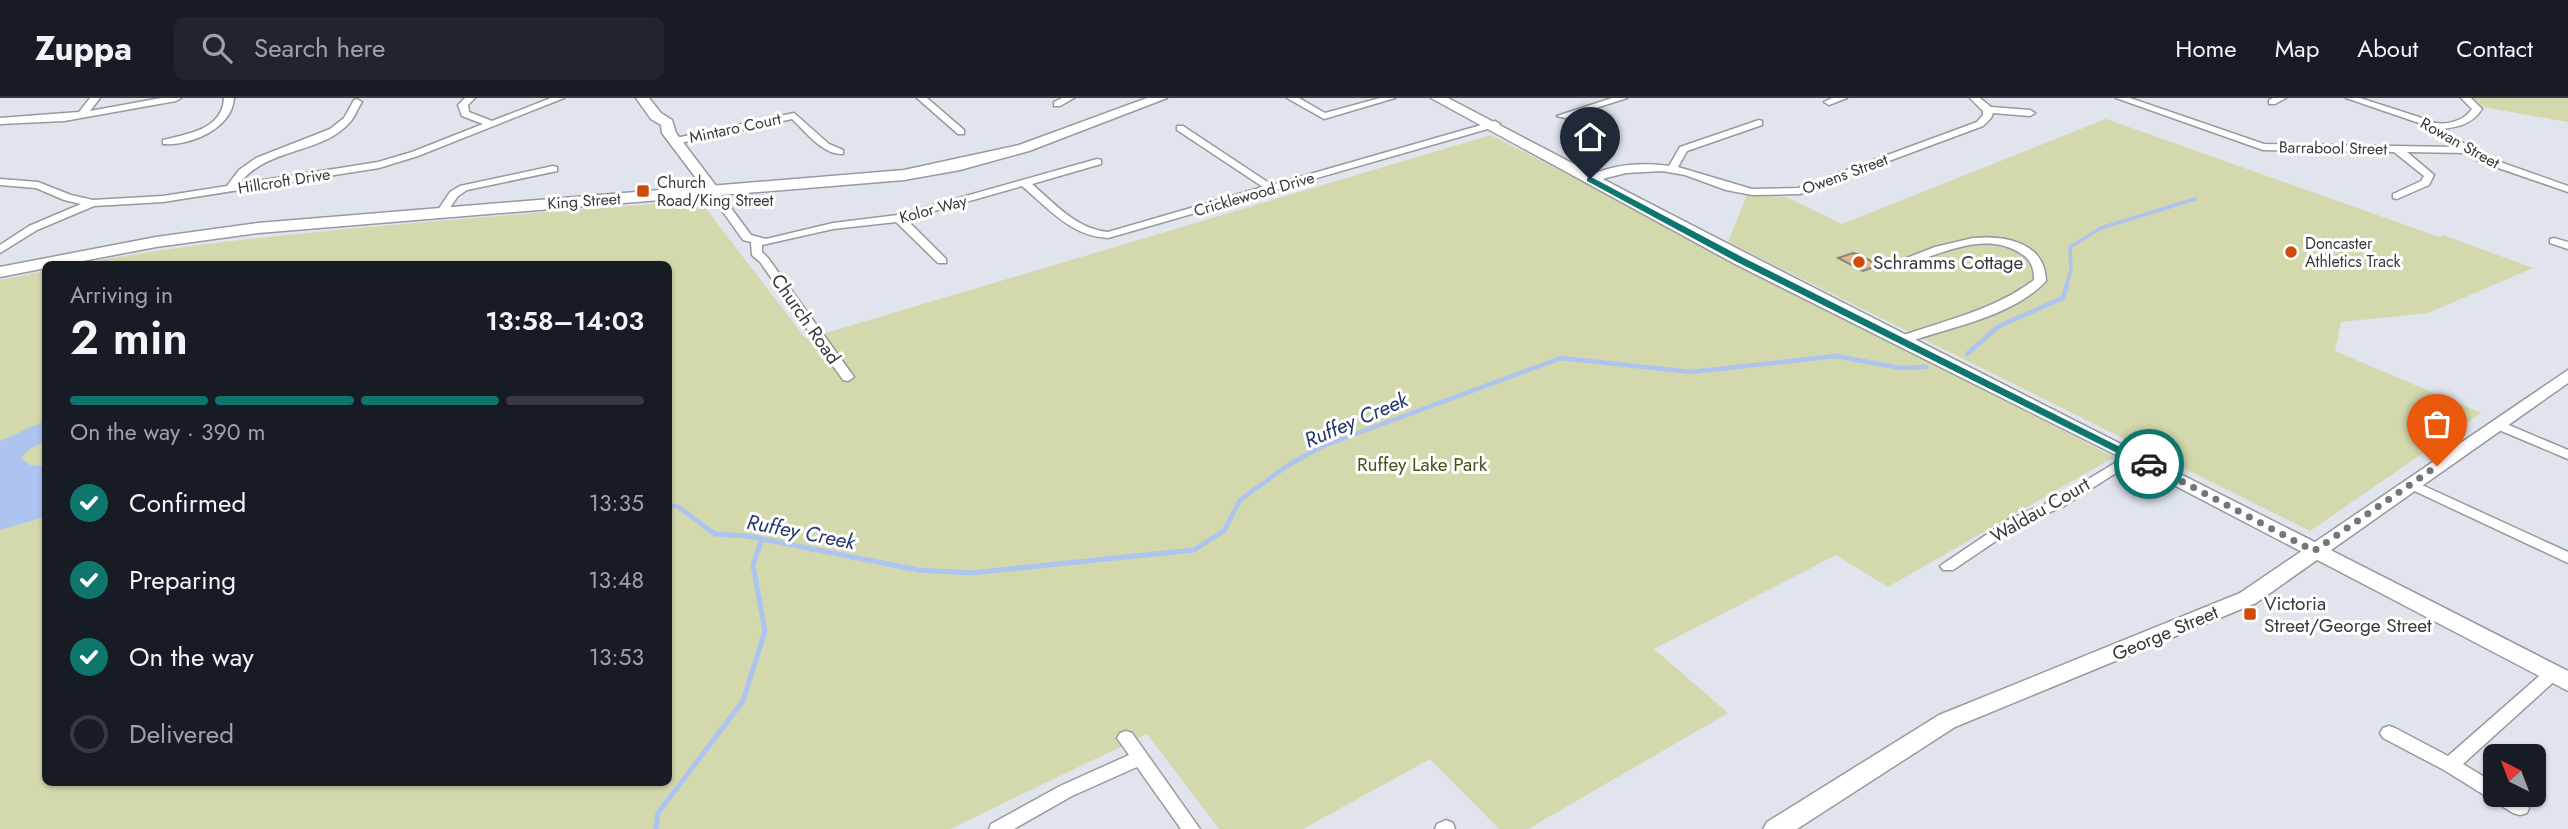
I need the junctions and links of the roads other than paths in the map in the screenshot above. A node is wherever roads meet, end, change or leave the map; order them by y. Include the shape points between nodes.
1 (95, 98) edge
2 (176, 98) edge
3 (229, 98) edge
4 (470, 98) edge
5 (559, 98) edge
6 (642, 98) edge
7 (922, 98) edge
8 (1069, 98) edge
9 (1160, 98) edge
10 (1292, 98) edge
11 (1390, 98) edge
12 (1438, 98) edge
13 (1448, 98) edge
14 (1619, 98) edge
15 (1842, 98) edge
16 (1975, 98) edge
17 (2121, 98) edge
18 (2351, 98) edge
19 (2466, 98) edge
20 (357, 102) dead end
21 (1829, 102) dead end
22 (1057, 104) dead end
23 (1987, 110) junction
24 (2030, 113) dead end
25 (82, 115) junction
26 (1562, 116) dead end
27 (0, 121) edge
28 (1759, 123) dead end
29 (492, 124) junction
30 (1492, 125) junction
31 (2434, 127) junction
32 (1180, 128) dead end
33 (961, 132) dead end
34 (673, 137) junction
35 (166, 142) dead end
36 (2397, 149) junction
37 (2468, 150) junction
38 (840, 152) dead end
39 (1097, 162) dead end
40 (553, 169) dead end
41 (1672, 169) junction
42 (1590, 179) junction
43 (0, 182) edge
44 (1026, 184) junction
45 (230, 189) junction
46 (1272, 189) junction
47 (2568, 189) edge
48 (713, 191) junction
49 (2397, 196) dead end
50 (93, 203) junction
51 (441, 213) junction
52 (899, 218) junction
53 (762, 242) junction
54 (2554, 242) dead end
55 (2568, 246) edge
56 (0, 250) edge
57 (60, 261) edge
58 (942, 261) dead end
59 (1905, 261) dead end
60 (42, 264) edge
61 (0, 272) edge
62 (1899, 341) junction
63 (2568, 375) edge
64 (848, 377) dead end
65 (2497, 424) junction
66 (2568, 455) edge
67 (2133, 456) junction
68 (2411, 484) junction
69 (2314, 551) junction
70 (2568, 558) edge
71 (1948, 566) dead end
72 (2560, 678) edge
73 (2389, 733) dead end
74 (1126, 738) dead end
75 (1140, 758) junction
76 (2450, 765) junction
77 (2483, 786) edge
78 (1780, 828) edge
79 (998, 829) edge
80 (1191, 829) edge

1 - 25 street
2 - 25 street
3 - 35 street via 231,109 224,119
4 - 29 street via 463,106 465,114
5 - 29 street, Hillcroft Drive
6 - 34 main road, Church Road via 658,125
7 - 33 street
8 - 22 street
9 - 48 main road, King Street via 1063,136 960,165 884,177
10 - 11 street via 1324,116
12 - 30 main road
13 - 30 main road
14 - 26 street
15 - 21 street
16 - 23 street
17 - 36 street, Barrabool Street via 2263,147
18 - 31 street, Rowan Street
19 - 31 street via 2477,109 2473,117
20 - 45 street via 353,117 342,126 253,162 239,173
23 - 24 street
23 - 41 street, Owens Street via 1988,116 1980,124 1800,191 1744,191
25 - 27 street
28 - 41 street via 1683,149
29 - 45 street, Hillcroft Drive via 379,165
30 - 42 main road
30 - 46 street, Cricklewood Drive
31 - 37 street, Rowan Street
32 - 46 street
34 - 38 street, Mintaro Court via 796,114 826,146
34 - 48 main road, Church Road
36 - 37 street, Barrabool Street
36 - 49 street via 2429,175 2425,183
37 - 47 street, Rowan Street via 2500,167
39 - 44 street, Kolor Way
40 - 51 street via 464,188
41 - 42 street, Owens Street via 1622,170
42 - 62 main road
43 - 50 street, Hillcroft Drive via 38,185
44 - 46 street, Cricklewood Drive via 1080,228 1099,236
44 - 52 street, Kolor Way
45 - 50 street, Hillcroft Drive via 148,201
48 - 51 main road, King Street
48 - 53 street, Church Road via 747,239
50 - 56 street via 33,228
51 - 57 main road, King Street via 208,234
52 - 53 street, Kolor Way via 833,226
52 - 58 street
53 - 64 street, Church Road via 756,253
54 - 55 street
59 - 62 street via 1973,241 2001,242 2037,258 2042,269 2040,281 2024,296
60 - 61 main road, King Street
62 - 67 main road
63 - 65 main road, George Street
65 - 66 street
65 - 68 main road, George Street
67 - 69 main road
67 - 71 street, Waldau Court via 2059,503 2013,523
68 - 69 main road, George Street
68 - 70 street
69 - 72 main road
69 - 78 main road, George Street via 2248,598 1947,721
72 - 76 street
73 - 76 street
74 - 75 street
75 - 79 street via 1066,791
75 - 80 street
76 - 77 street

